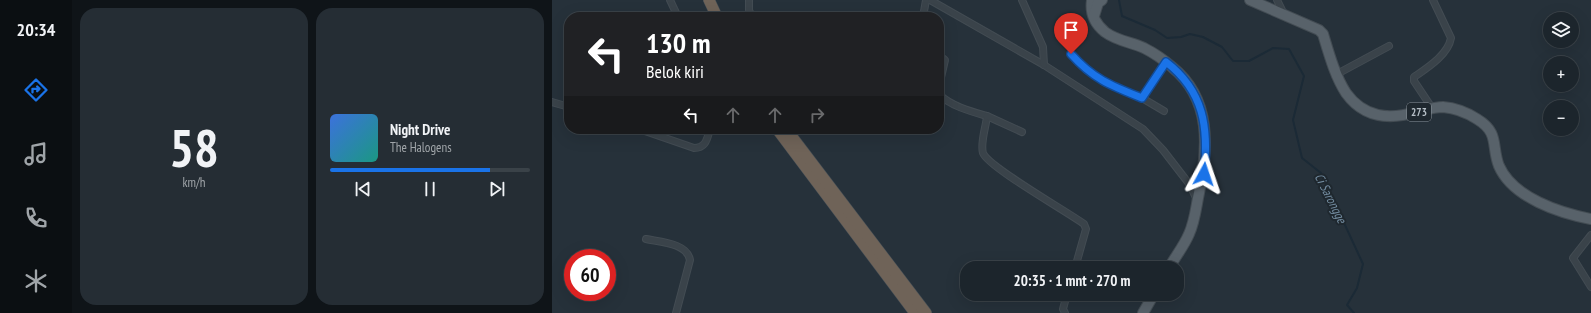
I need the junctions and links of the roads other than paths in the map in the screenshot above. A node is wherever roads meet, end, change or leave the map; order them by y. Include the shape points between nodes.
1 (670, 0) edge
2 (702, 0) edge
3 (709, 0) edge
4 (749, 0) edge
5 (926, 0) edge
6 (930, 0) edge
7 (1022, 0) edge
8 (1092, 0) edge
9 (1102, 0) edge
10 (1250, 0) edge
11 (1277, 0) edge
12 (1433, 0) edge
13 (676, 12) edge
14 (708, 12) edge
15 (715, 12) edge
16 (749, 12) edge
17 (924, 12) edge
18 (1285, 16) junction
19 (1094, 20) junction
20 (1388, 46) dead end
21 (1071, 54) dead end
22 (1166, 62) junction
23 (1044, 65) junction
24 (1337, 74) junction
25 (944, 98) edge
26 (1142, 98) junction
27 (552, 102) edge
28 (564, 106) edge
29 (1432, 108) junction
30 (1164, 111) dead end
31 (987, 116) junction
32 (1022, 132) dead end
33 (657, 134) edge
34 (709, 134) edge
35 (781, 134) edge
36 (790, 134) edge
37 (1198, 202) junction
38 (1591, 219) edge
39 (1591, 235) edge
40 (646, 239) dead end
41 (1077, 261) edge
42 (1173, 261) edge
43 (1591, 287) edge
44 (1065, 301) edge
45 (1150, 301) edge
46 (676, 313) edge
47 (915, 313) edge
48 (926, 313) edge
49 (1065, 313) edge
50 (1143, 313) edge

1 - 13 street
2 - 14 highway
3 - 15 highway
4 - 16 street
5 - 17 street
6 - 23 street
7 - 23 street via 1043,47
8 - 19 main road
9 - 19 main road via 1096,7
10 - 18 main road, 273
11 - 18 street
12 - 29 street via 1451,38 1440,56 1414,77 1414,81
18 - 24 main road, 273 via 1314,27 1323,34
19 - 22 main road via 1111,36 1144,48
20 - 24 street
21 - 26 street via 1093,76
22 - 26 street
22 - 37 main road via 1190,86 1203,112 1205,158
23 - 37 street via 1143,129 1190,185
24 - 29 main road, 273 via 1354,103 1376,116 1396,117
25 - 31 street
26 - 30 street
27 - 28 street
29 - 38 main road, 273 via 1460,110 1485,125 1494,137 1499,165 1515,187 1559,211
31 - 32 street
31 - 41 street via 983,146 985,156 1024,186 1086,226
33 - 34 street via 694,148 706,143
35 - 47 highway
36 - 48 highway
37 - 42 main road via 1189,234
39 - 43 street via 1573,258
40 - 46 street via 683,248 689,255 690,260
44 - 49 street via 1063,309
45 - 50 main road

